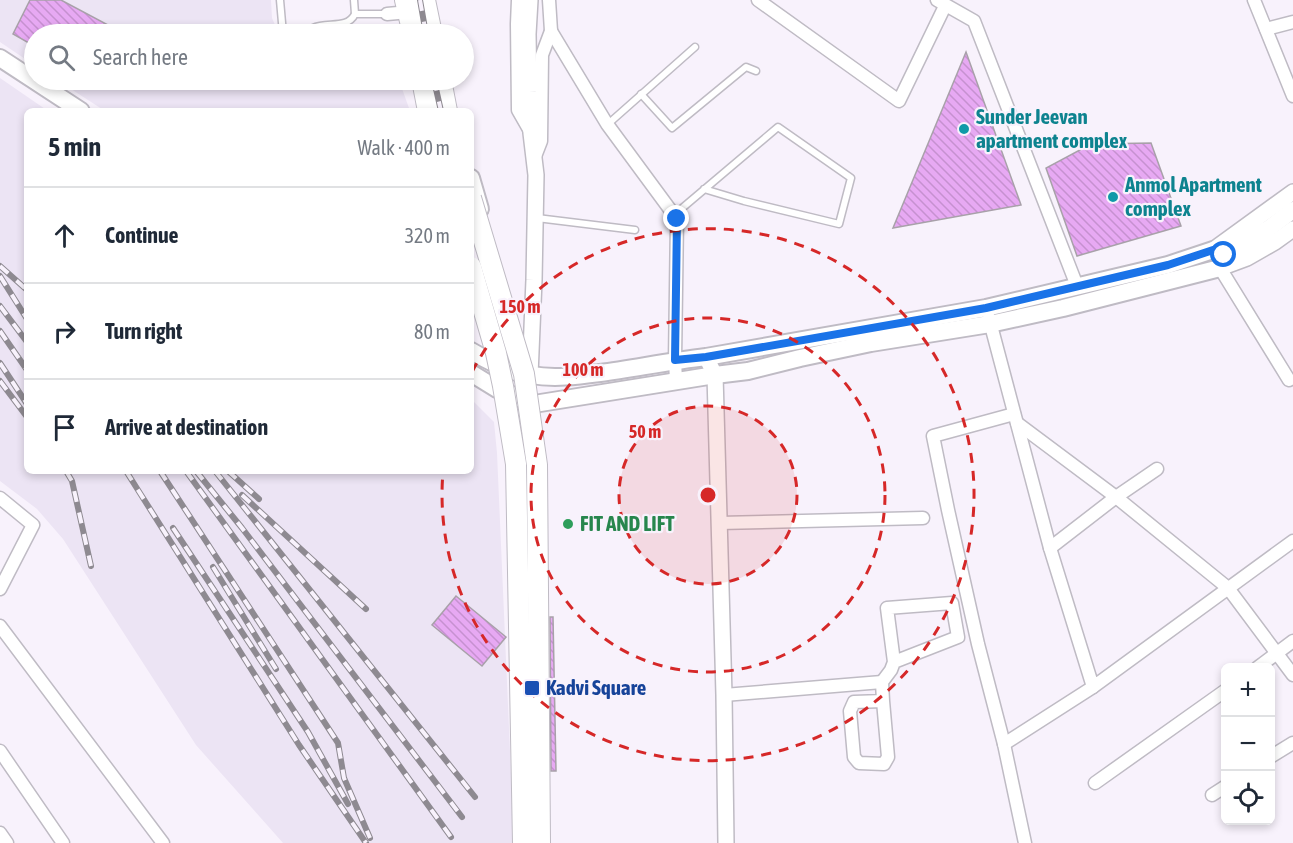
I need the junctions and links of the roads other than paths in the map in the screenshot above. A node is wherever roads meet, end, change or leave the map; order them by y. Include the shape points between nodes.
1 (280, 0) edge
2 (354, 0) edge
3 (425, 0) edge
4 (430, 0) edge
5 (518, 0) edge
6 (530, 0) edge
7 (549, 0) edge
8 (758, 0) edge
9 (1254, 0) edge
10 (941, 3) edge
11 (397, 7) edge
12 (355, 14) junction
13 (1293, 22) edge
14 (282, 24) edge
15 (341, 24) edge
16 (401, 24) edge
17 (406, 24) edge
18 (430, 24) edge
19 (435, 24) edge
20 (1266, 29) junction
21 (551, 31) junction
22 (695, 47) dead end
23 (0, 58) edge
24 (756, 70) dead end
25 (24, 74) edge
26 (49, 90) edge
27 (416, 90) edge
28 (424, 90) edge
29 (443, 90) edge
30 (448, 90) edge
31 (641, 94) junction
32 (1293, 96) edge
33 (76, 108) edge
34 (420, 108) edge
35 (427, 108) edge
36 (446, 108) edge
37 (452, 108) edge
38 (607, 124) junction
39 (531, 133) junction
40 (534, 160) junction
41 (474, 188) edge
42 (704, 189) junction
43 (1293, 192) edge
44 (474, 208) edge
45 (1293, 210) edge
46 (674, 215) junction
47 (535, 218) junction
48 (1293, 229) edge
49 (635, 230) dead end
50 (1221, 256) junction
51 (474, 277) edge
52 (1077, 286) junction
53 (474, 300) edge
54 (988, 316) junction
55 (474, 353) edge
56 (706, 357) junction
57 (675, 360) junction
58 (492, 363) junction
59 (474, 375) edge
60 (530, 375) junction
61 (714, 375) junction
62 (1289, 380) dead end
63 (676, 381) junction
64 (497, 388) junction
65 (534, 404) junction
66 (1016, 419) junction
67 (1157, 468) dead end
68 (1116, 497) junction
69 (0, 498) edge
70 (922, 518) dead end
71 (719, 523) junction
72 (1293, 541) edge
73 (1050, 548) junction
74 (1228, 588) junction
75 (0, 589) edge
76 (0, 626) edge
77 (1293, 641) edge
78 (1276, 653) junction
79 (894, 662) junction
80 (1263, 663) edge
81 (1293, 675) edge
82 (882, 682) junction
83 (1093, 687) junction
84 (1221, 694) edge
85 (724, 695) junction
86 (883, 701) junction
87 (1293, 743) edge
88 (1004, 744) junction
89 (0, 751) edge
90 (1275, 754) edge
91 (1095, 783) dead end
92 (1221, 789) edge
93 (1212, 795) dead end
94 (0, 833) edge
95 (61, 842) edge
96 (7, 843) edge
97 (163, 843) edge
98 (516, 843) edge
99 (523, 843) edge
100 (540, 843) edge
101 (546, 843) edge
102 (726, 843) edge
103 (1025, 843) edge

1 - 14 lane
2 - 12 lane
3 - 18 main road
4 - 19 main road
5 - 39 street via 518,110
6 - 39 street
7 - 21 street
8 - 10 street via 899,101
9 - 20 street
10 - 52 street via 974,21
11 - 12 lane
11 - 16 main road
11 - 17 main road
12 - 15 lane via 348,23
13 - 20 street
20 - 32 street
21 - 38 street
21 - 40 street via 542,55 541,141
22 - 31 lane
23 - 25 main road
24 - 31 lane via 747,67 672,128
26 - 33 main road
27 - 34 main road
28 - 35 main road
29 - 36 main road
30 - 37 main road
31 - 38 lane
38 - 46 street
39 - 40 street
40 - 47 street
41 - 60 main road
42 - 42 lane via 778,127 852,178 839,224
42 - 46 lane
43 - 50 street
44 - 100 main road, bridge via 524,374 537,465
45 - 50 main road
46 - 57 street
47 - 49 lane
47 - 60 street
48 - 50 street via 1247,258
50 - 52 main road
50 - 54 main road via 1063,308
50 - 62 street
51 - 99 main road, bridge via 496,353 516,464
52 - 54 main road
53 - 58 main road
54 - 56 main road
54 - 61 main road via 748,371
54 - 66 street
55 - 58 main road
56 - 57 main road
56 - 61 street
57 - 60 main road via 566,377
57 - 63 street
58 - 60 main road
58 - 64 main road
59 - 64 main road
60 - 65 main road
61 - 63 main road
61 - 71 street
63 - 65 main road
64 - 65 main road
64 - 98 main road via 510,466
65 - 101 main road via 543,466
66 - 68 street
66 - 73 street
66 - 88 street via 933,436
67 - 68 street
68 - 73 street
68 - 74 street
69 - 75 street via 33,525
70 - 71 street
71 - 85 street
72 - 74 street
73 - 83 street
74 - 78 street
74 - 83 street
76 - 97 street
77 - 78 street
78 - 80 street
78 - 81 street
79 - 79 street via 887,608 952,603 958,637
79 - 82 street
82 - 85 street
82 - 86 street
83 - 88 street
84 - 91 street
85 - 102 street
86 - 86 street via 852,705 854,758 859,763 884,764 888,757
87 - 90 street
88 - 103 street
89 - 95 street
92 - 93 street
94 - 96 street

